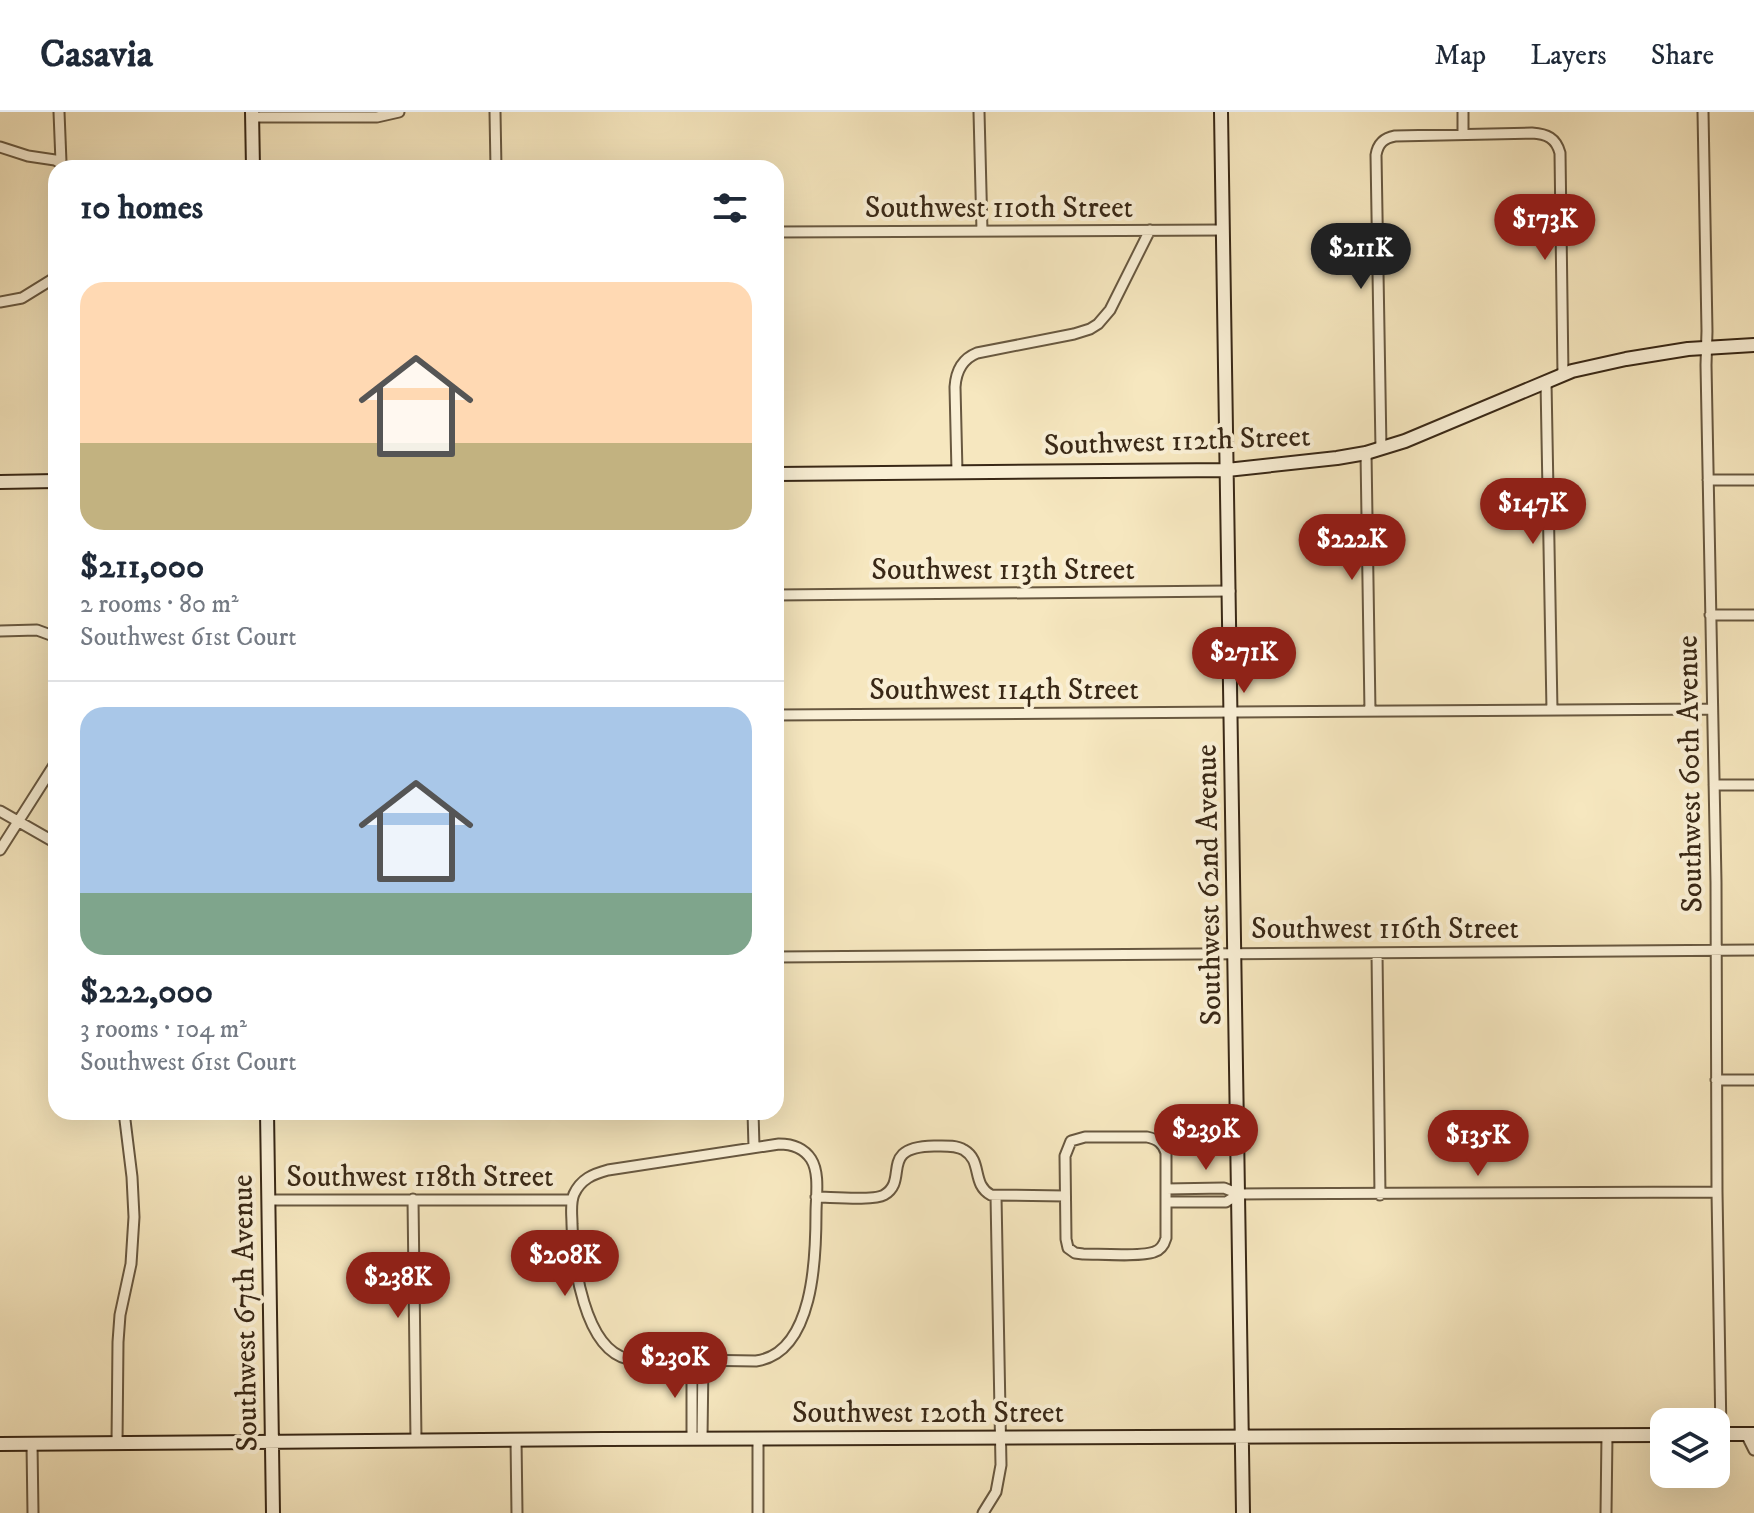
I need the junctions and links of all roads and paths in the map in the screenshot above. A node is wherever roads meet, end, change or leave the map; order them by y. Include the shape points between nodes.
1 (59, 112) edge
2 (399, 112) edge
3 (495, 112) edge
4 (979, 112) edge
5 (1221, 112) edge
6 (1463, 112) edge
7 (1703, 112) edge
8 (252, 115) edge
9 (1463, 134) junction
10 (0, 147) edge
11 (64, 160) edge
12 (253, 160) edge
13 (496, 160) edge
14 (48, 161) edge
15 (1150, 230) junction
16 (1223, 230) junction
17 (982, 231) junction
18 (784, 232) edge
19 (48, 282) edge
20 (0, 302) edge
21 (1754, 345) edge
22 (1706, 347) junction
23 (1563, 375) junction
24 (1546, 382) junction
25 (1381, 449) junction
26 (1366, 453) junction
27 (1227, 470) junction
28 (957, 472) junction
29 (784, 474) edge
30 (1708, 480) junction
31 (1754, 480) edge
32 (48, 481) edge
33 (0, 482) edge
34 (1230, 591) junction
35 (784, 595) edge
36 (1710, 615) junction
37 (1754, 615) edge
38 (0, 631) edge
39 (48, 634) edge
40 (1712, 709) junction
41 (1552, 710) junction
42 (1370, 711) junction
43 (1231, 712) junction
44 (784, 715) edge
45 (48, 774) edge
46 (1714, 785) junction
47 (1754, 785) edge
48 (0, 811) edge
49 (18, 821) junction
50 (48, 838) edge
51 (0, 850) edge
52 (1716, 950) junction
53 (1754, 950) edge
54 (1235, 953) junction
55 (1377, 953) junction
56 (784, 957) edge
57 (1716, 1080) junction
58 (1754, 1080) edge
59 (125, 1120) edge
60 (267, 1120) edge
61 (753, 1120) edge
62 (754, 1147) junction
63 (1166, 1189) junction
64 (1717, 1192) junction
65 (1239, 1194) junction
66 (1380, 1195) junction
67 (996, 1196) junction
68 (1065, 1196) junction
69 (816, 1197) junction
70 (413, 1199) junction
71 (269, 1200) junction
72 (572, 1200) junction
73 (1166, 1202) junction
74 (697, 1360) junction
75 (1719, 1408) edge
76 (1750, 1434) edge
77 (1607, 1435) junction
78 (1650, 1435) edge
79 (1000, 1437) junction
80 (1243, 1437) junction
81 (516, 1439) junction
82 (697, 1439) junction
83 (758, 1439) junction
84 (416, 1440) junction
85 (272, 1442) junction
86 (117, 1443) junction
87 (0, 1444) edge
88 (32, 1444) junction
89 (1754, 1450) edge
90 (33, 1513) edge
91 (273, 1513) edge
92 (517, 1513) edge
93 (758, 1513) edge
94 (983, 1513) edge
95 (1243, 1513) edge
96 (1606, 1513) edge

1 - 11 street
2 - 8 street via 377,117
3 - 13 street
4 - 17 street
5 - 16 street, Southwest 62nd Avenue
6 - 9 street
7 - 22 street, Southwest 60th Avenue
8 - 12 street
9 - 23 street via 1540,134 1554,140 1560,153
9 - 25 street via 1386,138 1376,155
10 - 14 street
15 - 16 street, Southwest 110th Street
15 - 17 street, Southwest 110th Street
15 - 28 street via 1098,324 1074,334 977,353 962,364 955,387
16 - 27 street, Southwest 62nd Avenue
17 - 18 street, Southwest 110th Street
19 - 20 street via 22,298
21 - 22 street, Southwest 112th Street
22 - 23 street, Southwest 112th Street
22 - 30 street, Southwest 60th Avenue
23 - 24 street, Southwest 112th Street
24 - 25 street, Southwest 112th Street
24 - 41 street
25 - 26 street, Southwest 112th Street
26 - 27 street, Southwest 112th Street
26 - 42 street
27 - 28 street, Southwest 112th Street
27 - 34 street, Southwest 62nd Avenue
28 - 29 street, Southwest 112th Street
30 - 31 street
30 - 36 street, Southwest 60th Avenue
32 - 33 street
34 - 35 street, Southwest 113th Street
34 - 43 street, Southwest 62nd Avenue
36 - 37 street
36 - 40 street, Southwest 60th Avenue
38 - 39 street
40 - 41 street, Southwest 114th Street
40 - 46 street, Southwest 60th Avenue
41 - 42 street, Southwest 114th Street
42 - 43 street, Southwest 114th Street
43 - 44 street, Southwest 114th Street
43 - 54 street, Southwest 62nd Avenue
45 - 49 street
46 - 47 street
46 - 52 street, Southwest 60th Avenue
48 - 49 street
49 - 50 street
49 - 51 street
52 - 53 street, Southwest 116th Street
52 - 55 street, Southwest 116th Street
52 - 57 street, Southwest 60th Avenue
54 - 55 street, Southwest 116th Street
54 - 56 street, Southwest 116th Street
54 - 65 street, Southwest 62nd Avenue
55 - 66 street
57 - 58 street
57 - 64 street, Southwest 60th Avenue
59 - 86 street via 134,1217 118,1333
60 - 71 street, Southwest 67th Avenue
61 - 62 street
62 - 69 street via 787,1144 805,1152 813,1165
62 - 72 street via 595,1174 579,1185
63 - 65 street via 1224,1188
63 - 68 street via 1166,1153 1159,1142 1147,1137 1085,1137 1071,1141 1065,1156
63 - 73 street
64 - 66 street
64 - 75 street, Southwest 60th Avenue
65 - 66 street
65 - 73 street via 1226,1202
65 - 80 street, Southwest 62nd Avenue
67 - 68 street
67 - 69 street via 983,1190 967,1152 934,1146 914,1147 902,1155 885,1195
67 - 79 street
68 - 73 street via 1066,1239 1070,1251 1083,1254 1159,1250 1166,1238
69 - 74 street via 812,1281 788,1343 766,1359
70 - 71 street, Southwest 118th Street
70 - 72 street, Southwest 118th Street
70 - 84 street
71 - 85 street, Southwest 67th Avenue
72 - 74 street via 575,1273 588,1316 612,1352 628,1359
74 - 82 street
76 - 89 street
77 - 78 street, Southwest 120th Street
77 - 80 street, Southwest 120th Street
77 - 96 street
79 - 80 street, Southwest 120th Street
79 - 83 street, Southwest 120th Street
79 - 94 street via 998,1483
80 - 95 street, Southwest 62nd Avenue
81 - 82 street, Southwest 120th Street
81 - 84 street, Southwest 120th Street
81 - 92 street
82 - 83 street, Southwest 120th Street
83 - 93 street
84 - 85 street, Southwest 120th Street
85 - 86 street, Southwest 120th Street
85 - 91 street, Southwest 67th Avenue
86 - 88 street, Southwest 120th Street
87 - 88 street, Southwest 120th Street
88 - 90 street

